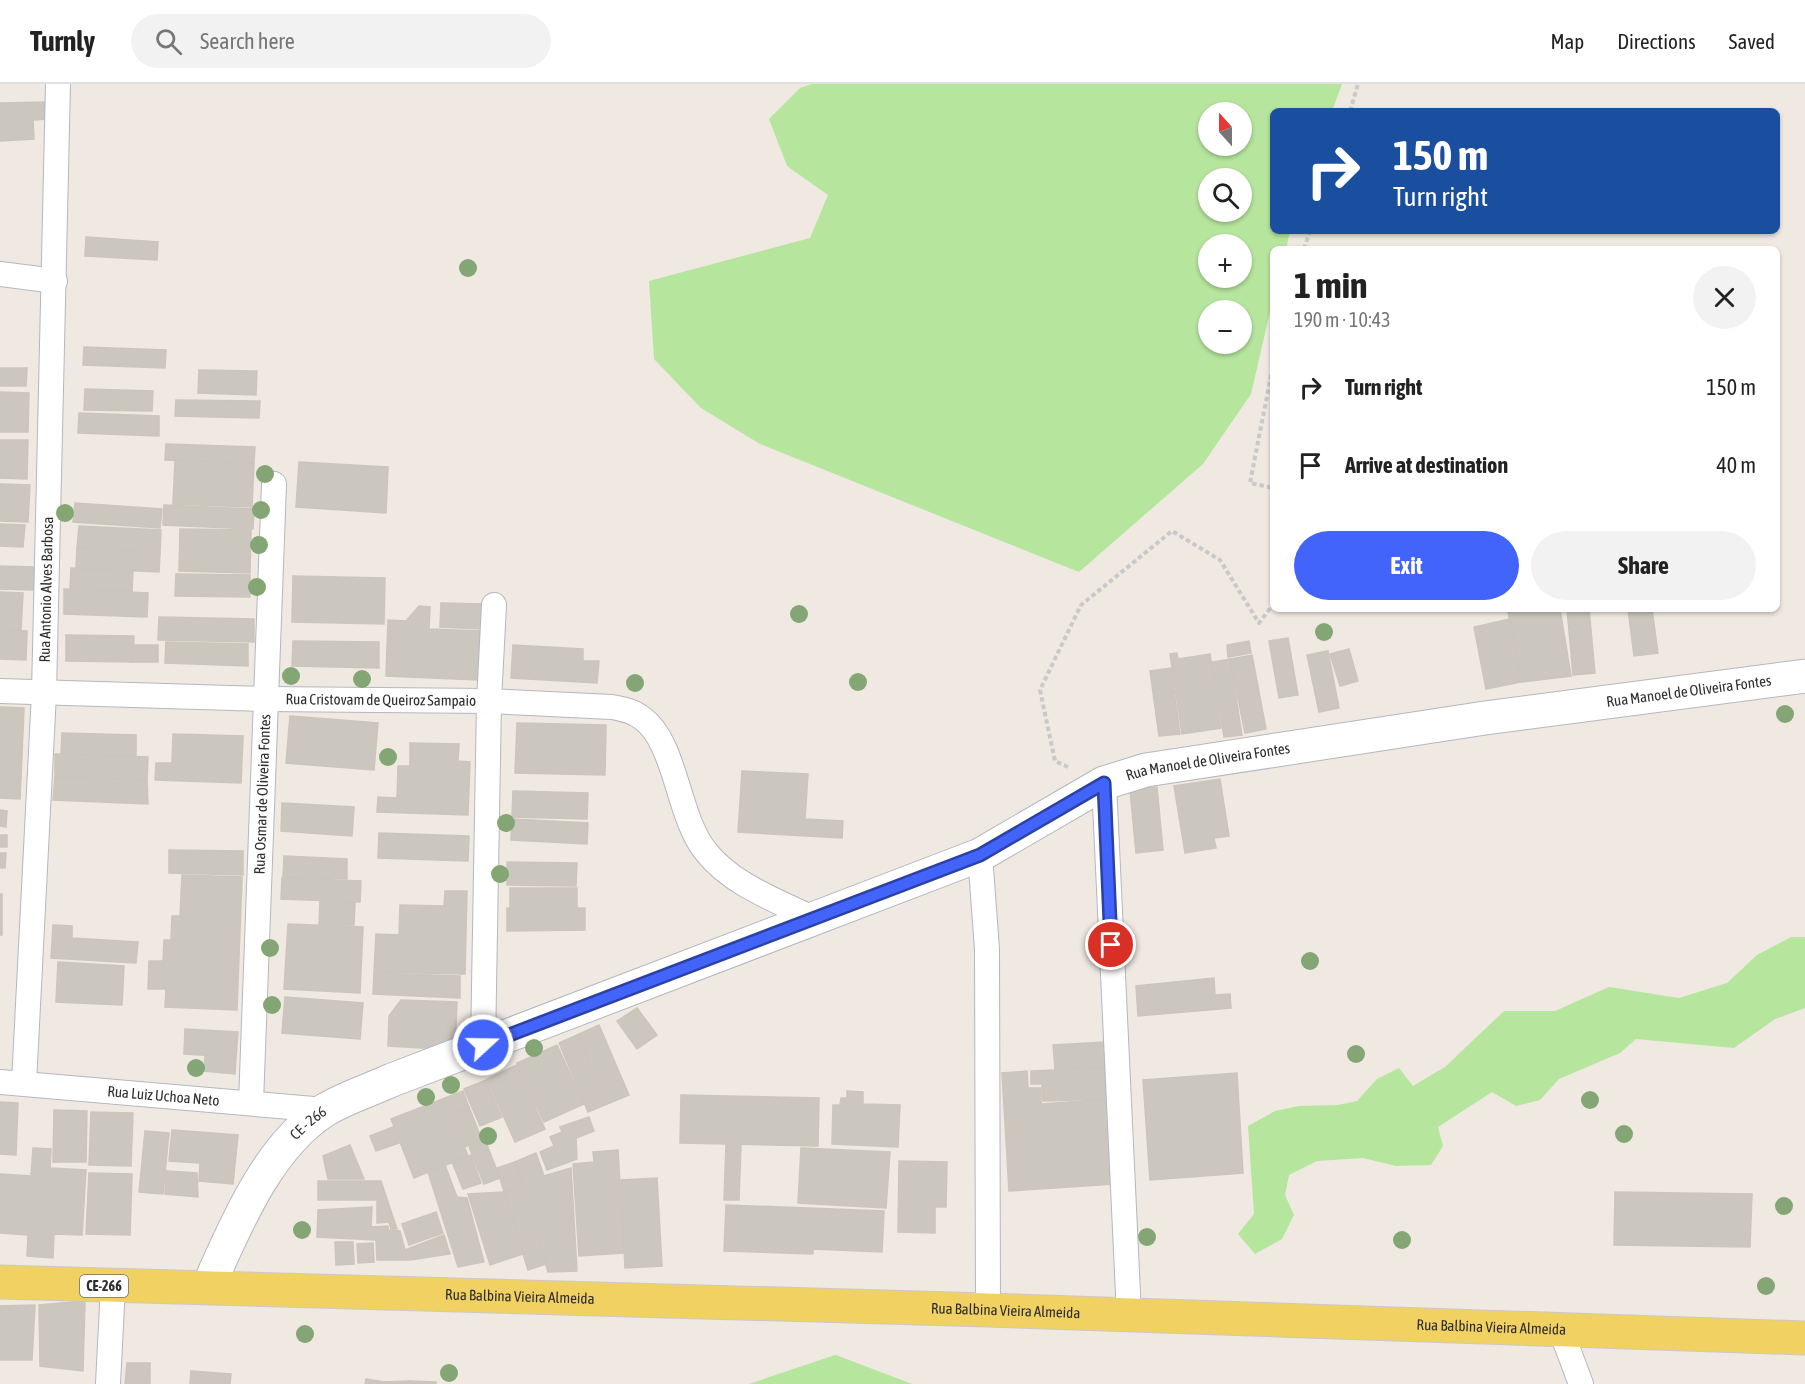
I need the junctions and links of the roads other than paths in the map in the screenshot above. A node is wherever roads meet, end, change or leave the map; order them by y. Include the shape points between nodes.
1 (59, 90) edge
2 (0, 274) edge
3 (55, 281) junction
4 (274, 484) dead end
5 (494, 605) dead end
6 (1805, 676) edge
7 (0, 691) edge
8 (44, 693) junction
9 (266, 699) junction
10 (489, 701) junction
11 (1104, 783) junction
12 (980, 855) junction
13 (812, 918) junction
14 (483, 1045) junction
15 (0, 1082) edge
16 (24, 1083) junction
17 (251, 1103) junction
18 (325, 1110) junction
19 (0, 1282) edge
20 (112, 1286) junction
21 (208, 1287) junction
22 (988, 1310) junction
23 (1129, 1315) junction
24 (1560, 1328) junction
25 (1805, 1338) edge
26 (108, 1384) edge
27 (1581, 1384) edge

1 - 3 street, Rua Antonio Alves Barbosa
2 - 3 street
3 - 8 street, Rua Antonio Alves Barbosa
4 - 9 street, Rua Osmar de Oliveira Fontes
5 - 10 street
6 - 11 street, Rua Manoel de Oliveira Fontes via 1404,730 1146,770
7 - 8 street, Rua Cristovam de Queiroz Sampaio
8 - 9 street, Rua Cristovam de Queiroz Sampaio
8 - 16 street, Rua Antonio Alves Barbosa
9 - 10 street, Rua Cristovam de Queiroz Sampaio
9 - 17 street, Rua Osmar de Oliveira Fontes
10 - 13 street via 612,707 644,719 662,744 688,819 704,851 735,878
10 - 14 street, Rua Cristovam de Queiroz Sampaio
11 - 12 street, Rua Manoel de Oliveira Fontes
11 - 23 street
12 - 13 street, Rua Manoel de Oliveira Fontes
12 - 22 street via 987,948
13 - 14 street, Rua Manoel de Oliveira Fontes
14 - 18 street, CE - 266
15 - 16 street, Rua Luiz Uchoa Neto
16 - 17 street, Rua Luiz Uchoa Neto
17 - 18 street, Rua Luiz Uchoa Neto
18 - 21 street, CE - 266 via 292,1138 269,1167
19 - 20 main road, CE-266
20 - 21 main road, CE-266
20 - 26 street
21 - 22 main road, Rua Balbina Vieira Almeida
22 - 23 main road, Rua Balbina Vieira Almeida
23 - 24 main road, Rua Balbina Vieira Almeida
24 - 25 main road, Rua Balbina Vieira Almeida
24 - 27 street

